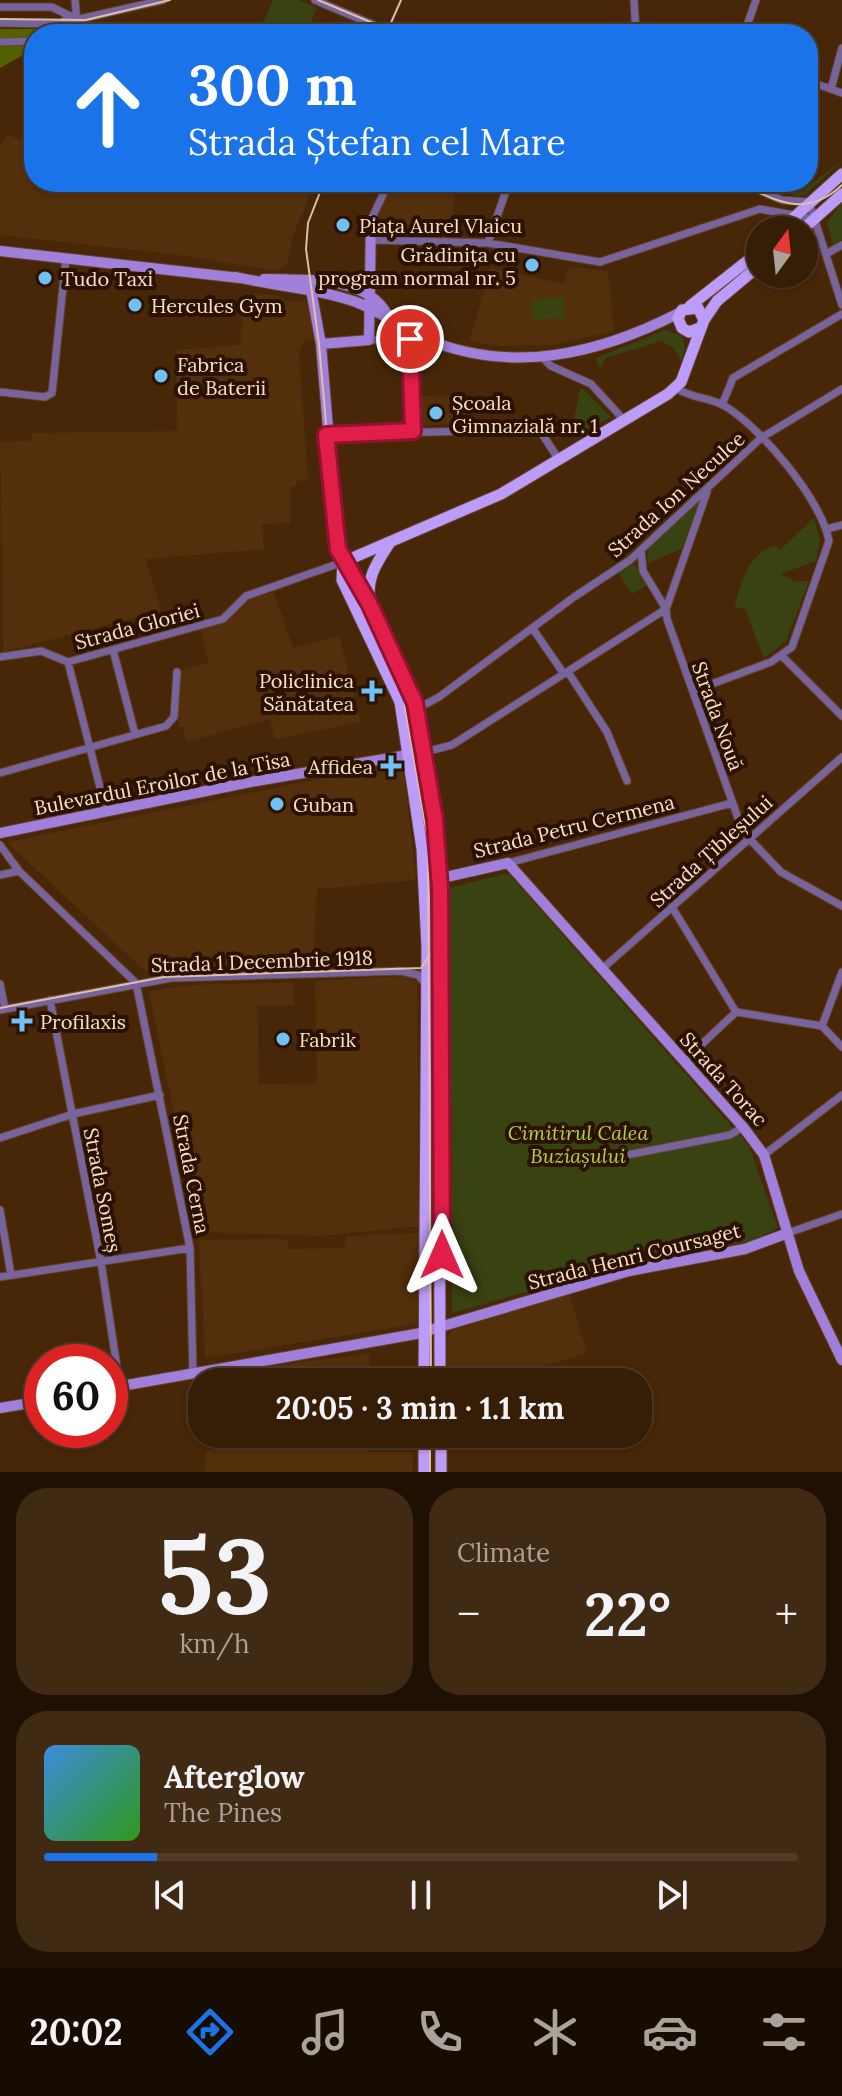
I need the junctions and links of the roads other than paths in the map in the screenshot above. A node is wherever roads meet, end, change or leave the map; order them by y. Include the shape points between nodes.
1 (56, 0) edge
2 (75, 0) edge
3 (163, 0) edge
4 (315, 0) edge
5 (634, 0) edge
6 (756, 0) edge
7 (0, 7) edge
8 (59, 11) junction
9 (89, 18) junction
10 (76, 19) junction
11 (0, 23) edge
12 (69, 24) edge
13 (75, 24) edge
14 (75, 24) edge
15 (82, 24) edge
16 (371, 24) edge
17 (635, 24) edge
18 (748, 24) edge
19 (24, 25) edge
20 (24, 41) edge
21 (0, 42) edge
22 (842, 48) edge
23 (818, 84) edge
24 (831, 89) junction
25 (842, 93) edge
26 (842, 174) edge
27 (384, 192) edge
28 (506, 192) edge
29 (763, 192) edge
30 (842, 194) edge
31 (809, 202) junction
32 (797, 213) junction
33 (794, 216) edge
34 (806, 216) edge
35 (814, 216) edge
36 (818, 216) edge
37 (371, 220) joint
38 (818, 229) edge
39 (371, 240) junction
40 (488, 243) junction
41 (842, 245) edge
42 (0, 251) edge
43 (826, 254) junction
44 (66, 258) junction
45 (746, 262) edge
46 (236, 277) junction
47 (746, 277) edge
48 (307, 281) junction
49 (312, 293) junction
50 (371, 295) junction
51 (355, 302) junction
52 (842, 305) edge
53 (370, 309) junction
54 (685, 310) junction
55 (387, 314) junction
56 (842, 314) edge
57 (661, 323) junction
58 (702, 324) junction
59 (683, 329) junction
60 (409, 334) junction
61 (369, 340) junction
62 (321, 344) junction
63 (693, 349) junction
64 (543, 358) junction
65 (676, 388) junction
66 (842, 389) edge
67 (0, 392) edge
68 (722, 405) junction
69 (624, 420) junction
70 (413, 431) junction
71 (326, 435) junction
72 (761, 438) junction
73 (559, 460) junction
74 (707, 490) junction
75 (678, 514) junction
76 (695, 524) junction
77 (842, 525) edge
78 (827, 529) junction
79 (389, 544) junction
80 (641, 550) junction
81 (630, 560) junction
82 (343, 562) junction
83 (641, 566) junction
84 (370, 605) junction
85 (666, 609) junction
86 (533, 629) junction
87 (113, 650) junction
88 (782, 656) junction
89 (0, 657) edge
90 (68, 662) junction
91 (177, 672) dead end
92 (566, 673) junction
93 (693, 691) junction
94 (417, 709) junction
95 (842, 716) edge
96 (135, 734) junction
97 (89, 750) junction
98 (425, 752) junction
99 (409, 754) junction
100 (842, 757) edge
101 (0, 773) edge
102 (627, 781) dead end
103 (732, 803) junction
104 (106, 811) junction
105 (0, 833) edge
106 (748, 839) junction
107 (0, 845) edge
108 (508, 863) junction
109 (19, 871) junction
110 (0, 875) edge
111 (439, 878) junction
112 (424, 882) junction
113 (842, 906) edge
114 (672, 907) junction
115 (602, 969) junction
116 (842, 972) edge
117 (136, 983) junction
118 (0, 984) edge
119 (426, 985) junction
120 (50, 1000) junction
121 (2, 1010) edge
122 (736, 1012) junction
123 (822, 1026) junction
124 (842, 1047) edge
125 (684, 1061) junction
126 (160, 1095) junction
127 (842, 1095) edge
128 (73, 1114) junction
129 (743, 1127) junction
130 (0, 1138) edge
131 (764, 1155) junction
132 (591, 1162) dead end
133 (0, 1210) edge
134 (842, 1214) edge
135 (788, 1233) junction
136 (190, 1248) junction
137 (101, 1262) junction
138 (11, 1275) junction
139 (0, 1277) edge
140 (442, 1326) junction
141 (425, 1332) junction
142 (111, 1344) edge
143 (840, 1355) edge
144 (193, 1368) edge
145 (226, 1368) edge
146 (424, 1368) edge
147 (440, 1368) edge
148 (188, 1375) edge
149 (128, 1382) edge
150 (24, 1404) edge
151 (0, 1408) edge
152 (424, 1448) edge
153 (441, 1448) edge
154 (424, 1472) edge
155 (441, 1472) edge

1 - 8 street
2 - 10 street
3 - 9 street
4 - 16 street
5 - 17 street
6 - 18 street
7 - 8 street
8 - 10 street
8 - 12 street
9 - 10 street
9 - 15 street
10 - 13 street
10 - 14 street
11 - 19 street
20 - 21 street
22 - 24 street
23 - 24 street
24 - 25 street
26 - 31 main road
27 - 37 street
28 - 40 street
29 - 31 street
30 - 36 main road
31 - 32 main road
31 - 35 street
32 - 33 main road
32 - 34 street
32 - 40 street via 746,212 600,262
37 - 39 street
38 - 43 street
39 - 40 street
39 - 50 street
41 - 43 street
42 - 44 street
43 - 52 street
44 - 46 street
44 - 67 street via 52,394
45 - 54 main road
46 - 48 street
46 - 49 street
47 - 58 main road via 717,301
48 - 49 street
48 - 50 street via 358,288
49 - 51 street
49 - 62 street
50 - 51 street
50 - 53 street
50 - 55 street
51 - 53 street
53 - 55 street
53 - 61 street
54 - 57 street
54 - 58 main road via 700,310
54 - 59 main road
55 - 60 street
56 - 68 street via 733,378
57 - 59 street
57 - 64 street via 588,350
58 - 59 main road
58 - 63 main road
59 - 63 main road
60 - 61 street
60 - 64 street via 475,354
60 - 70 street
61 - 62 street
62 - 71 street
63 - 65 main road
64 - 69 street via 591,384
65 - 68 street
65 - 69 main road
66 - 72 street, Strada Ion Neculce
68 - 72 street
69 - 73 main road
70 - 71 street
70 - 73 street via 539,429
71 - 82 street
72 - 74 street, Strada Ion Neculce
72 - 78 street via 801,485
73 - 79 main road via 462,513
74 - 75 street, Strada Ion Neculce
74 - 76 street
75 - 76 street
75 - 80 street, Strada Ion Neculce
76 - 85 street
77 - 78 street
78 - 88 street via 828,551 813,595 796,641
79 - 82 main road
79 - 84 main road via 369,580
80 - 81 street, Strada Ion Neculce
80 - 83 street
81 - 83 street
81 - 86 street, Strada Ion Neculce
82 - 84 street
82 - 87 street, Strada Gloriei via 248,596 223,619
82 - 99 main road via 342,580 400,702
83 - 85 street, Strada Nouă
84 - 94 main road
85 - 92 street
85 - 93 street, Strada Nouă
86 - 92 street
86 - 94 street, Strada Ion Neculce
87 - 90 street, Strada Gloriei
87 - 96 street
88 - 93 street
88 - 95 street
89 - 90 street via 37,650
90 - 97 street
91 - 96 street via 172,720
92 - 98 street via 452,745
92 - 102 street via 607,732
93 - 103 street, Strada Nouă
94 - 98 main road
96 - 97 street
97 - 101 street
97 - 104 street
98 - 99 street, Bulevardul Eroilor de la Tisa
98 - 111 main road
99 - 104 street, Bulevardul Eroilor de la Tisa
99 - 112 main road
100 - 106 street, Strada Țibleșului
103 - 106 street, Strada Nouă
103 - 108 street, Strada Petru Cermena
104 - 105 street, Bulevardul Eroilor de la Tisa
106 - 113 street, Strada Nouă via 792,880
106 - 114 street, Strada Țibleșului
107 - 109 street
108 - 111 street, Strada Petru Cermena
108 - 115 street, Strada Torac
109 - 110 street
109 - 117 street
111 - 112 street, Strada Petru Cermena
111 - 140 main road
112 - 119 main road
114 - 115 street, Strada Țibleșului
114 - 122 street
115 - 125 street, Strada Torac
116 - 123 street
117 - 119 street, Strada 1 Decembrie 1918 via 401,971 418,975
117 - 120 street, Strada 1 Decembrie 1918
117 - 126 street, Strada Cerna
118 - 121 street
119 - 141 main road
120 - 121 street, Strada 1 Decembrie 1918
120 - 128 street, Strada Someș
122 - 123 street
122 - 125 street
123 - 124 street
125 - 129 street, Strada Torac
126 - 128 street
126 - 136 street, Strada Cerna
127 - 131 street
128 - 130 street
128 - 137 street, Strada Someș
129 - 131 street, Strada Torac
129 - 132 street via 730,1135
131 - 135 street, Strada Torac
133 - 138 street
134 - 135 street
135 - 140 street, Strada Henri Coursaget via 745,1249 629,1271
135 - 143 street, Strada Torac via 799,1271
136 - 137 street
136 - 144 street, Strada Cerna
137 - 138 street
137 - 142 street, Strada Someș
138 - 139 street
140 - 141 street, Strada Henri Coursaget
140 - 147 main road
141 - 145 street, Strada Henri Coursaget
141 - 146 main road
148 - 149 street, Strada Henri Coursaget
150 - 151 street
152 - 154 main road
153 - 155 main road

